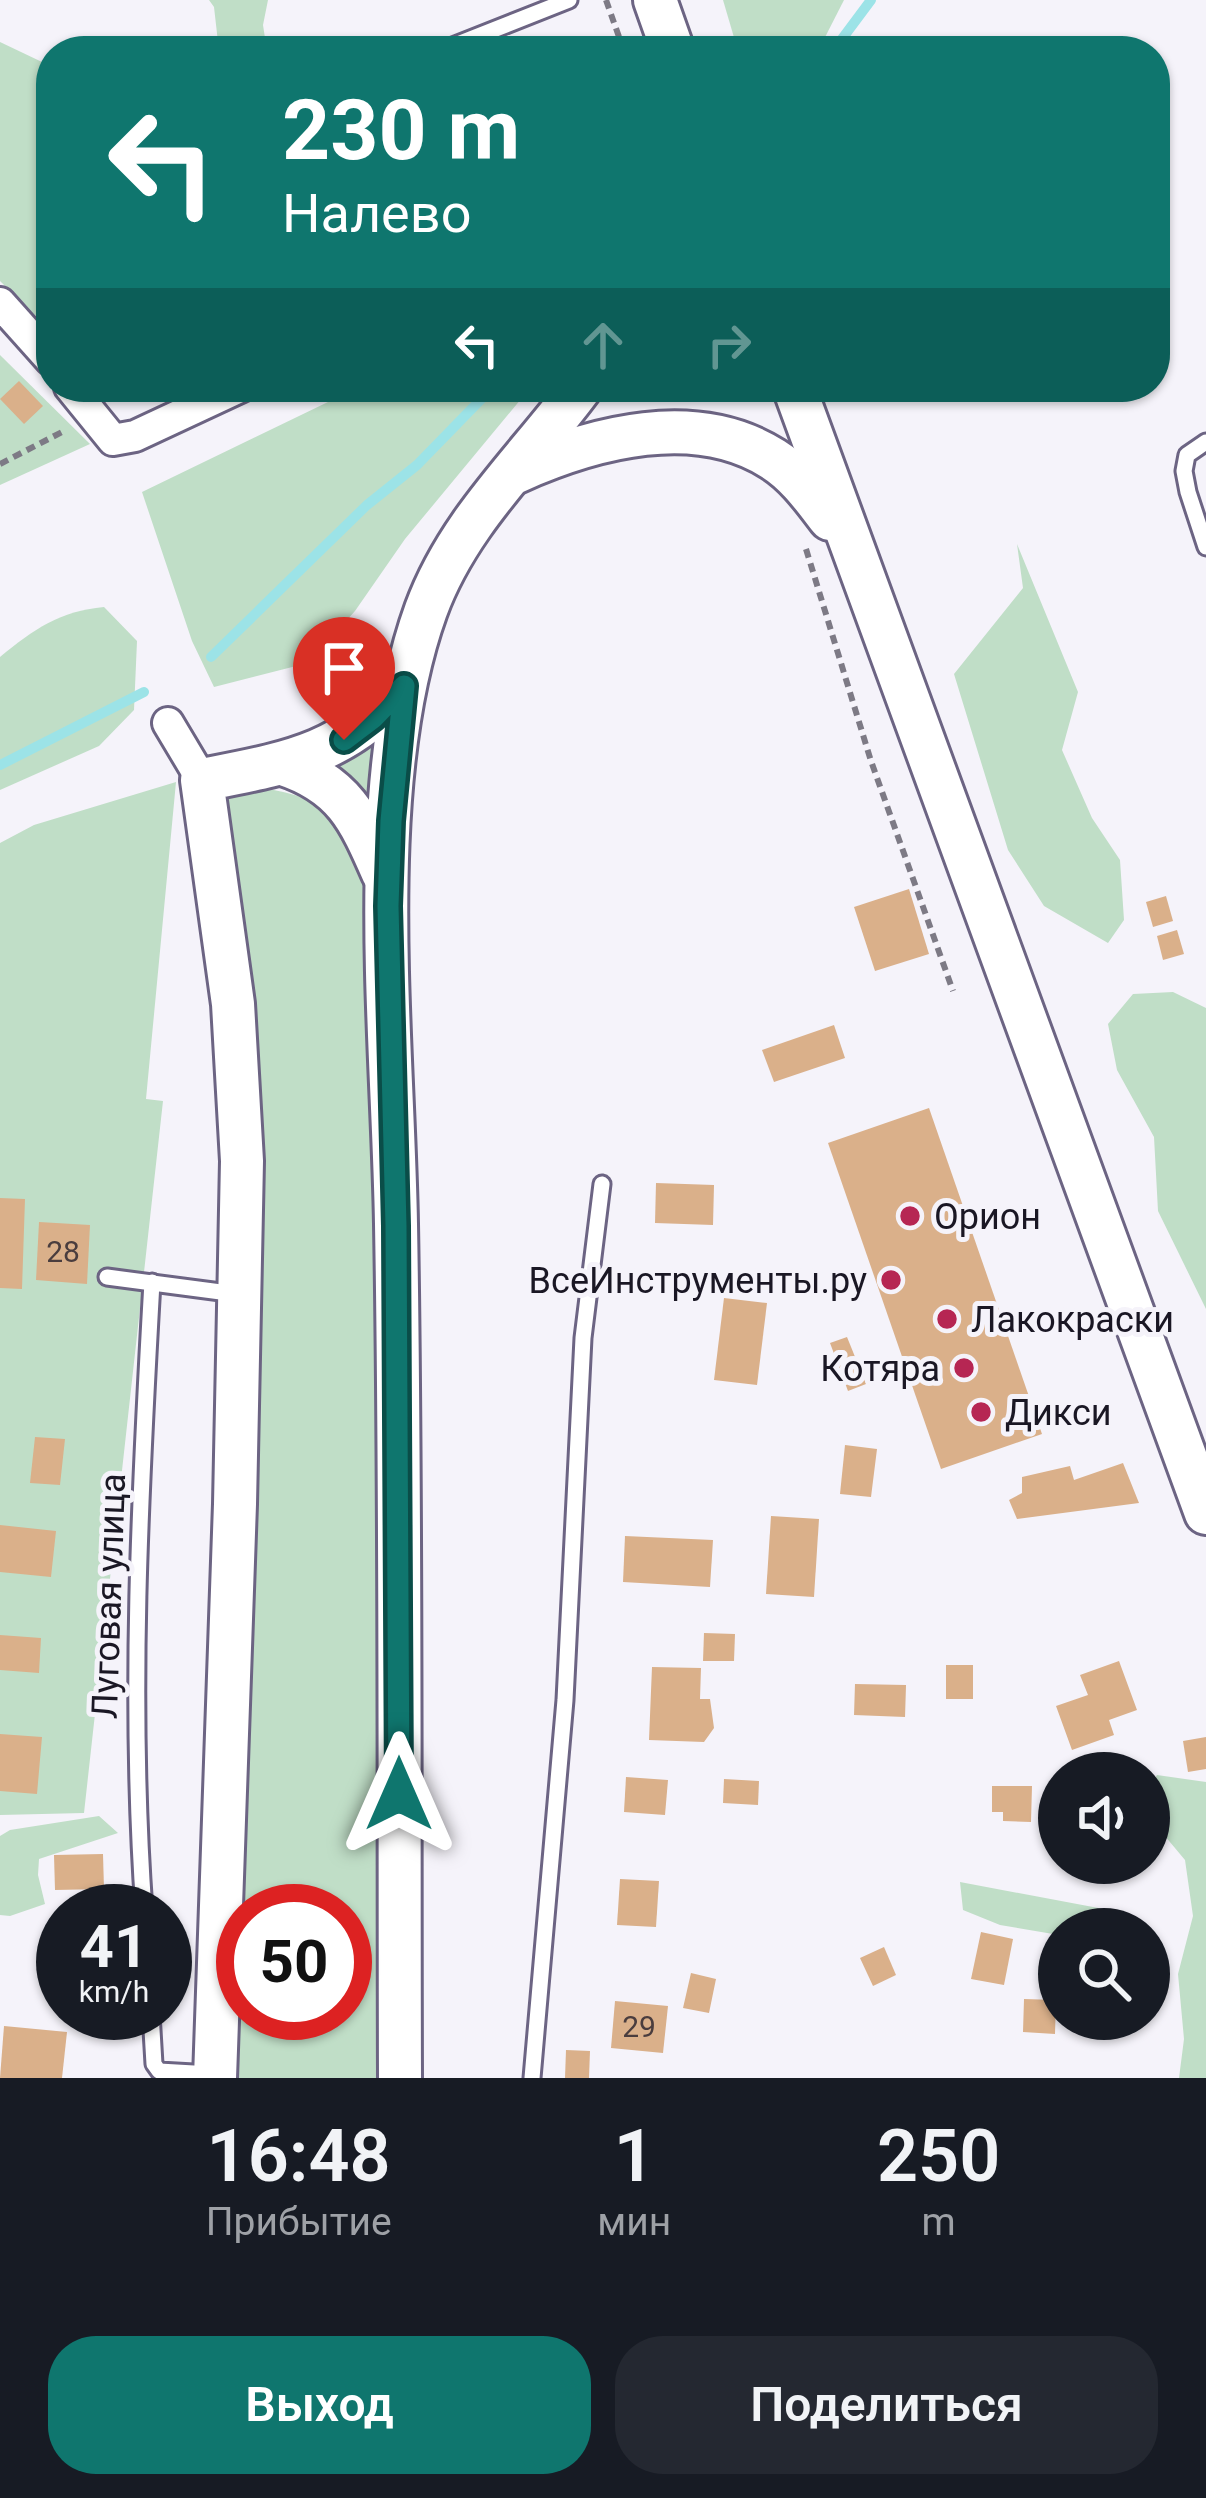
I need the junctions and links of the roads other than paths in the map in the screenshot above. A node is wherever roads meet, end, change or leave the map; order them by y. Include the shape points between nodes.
1 (569, 0) edge
2 (478, 36) edge
3 (0, 303) edge
4 (36, 343) edge
5 (81, 402) edge
6 (208, 402) edge
7 (567, 402) edge
8 (800, 402) edge
9 (1206, 442) edge
10 (504, 477) junction
11 (1206, 548) edge
12 (854, 550) junction
13 (404, 686) junction
14 (168, 723) dead end
15 (283, 764) junction
16 (202, 780) junction
17 (389, 885) junction
18 (602, 1184) dead end
19 (107, 1276) dead end
20 (152, 1282) junction
21 (239, 1294) junction
22 (1206, 1513) edge
23 (142, 1884) edge
24 (153, 2040) edge
25 (215, 2076) edge
26 (400, 2078) edge
27 (532, 2078) edge

1 - 2 lane
3 - 4 street
5 - 6 street via 112,440
7 - 10 street
8 - 12 street
9 - 11 lane via 1187,455 1184,471
10 - 12 street via 604,443 665,431 713,434 794,476
10 - 13 street via 438,580
12 - 22 street
13 - 15 street via 344,740
13 - 17 street
14 - 16 street
15 - 16 street
15 - 17 street via 349,805
16 - 21 street via 235,1023
17 - 26 street
18 - 27 lane via 583,1338 565,1700
19 - 20 lane
20 - 21 lane
20 - 23 lane, Луговая улица via 135,1654
21 - 25 street
24 - 25 lane via 159,2071

